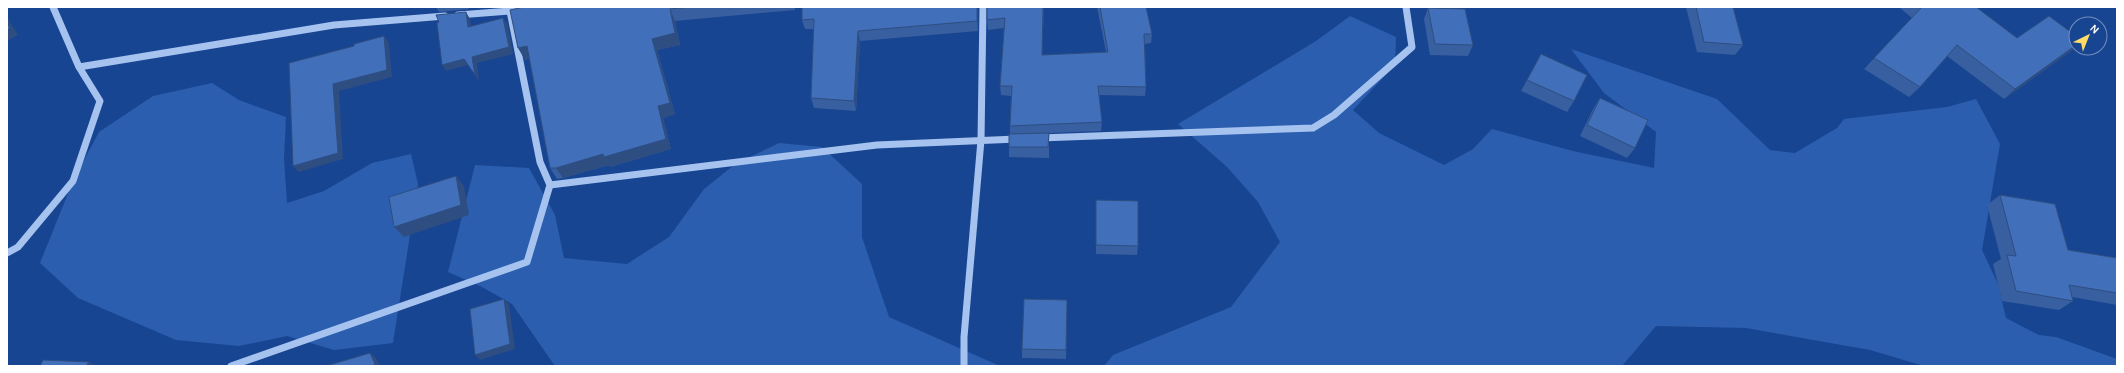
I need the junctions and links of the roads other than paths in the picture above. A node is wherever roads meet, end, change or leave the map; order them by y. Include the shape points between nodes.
1 (53, 7) edge
2 (530, 7) edge
3 (983, 7) edge
4 (1406, 7) edge
5 (509, 9) edge
6 (80, 67) junction
7 (981, 140) junction
8 (550, 185) junction
9 (7, 253) edge
10 (232, 366) edge
11 (964, 366) edge

1 - 6 street
2 - 5 street
3 - 7 street
4 - 7 street via 1412,47 1334,115 1313,128
5 - 6 street via 334,25
5 - 8 street via 540,162
6 - 9 street via 100,101 73,181 18,247
7 - 8 street via 877,145
7 - 11 street via 964,337
8 - 10 street via 527,262

